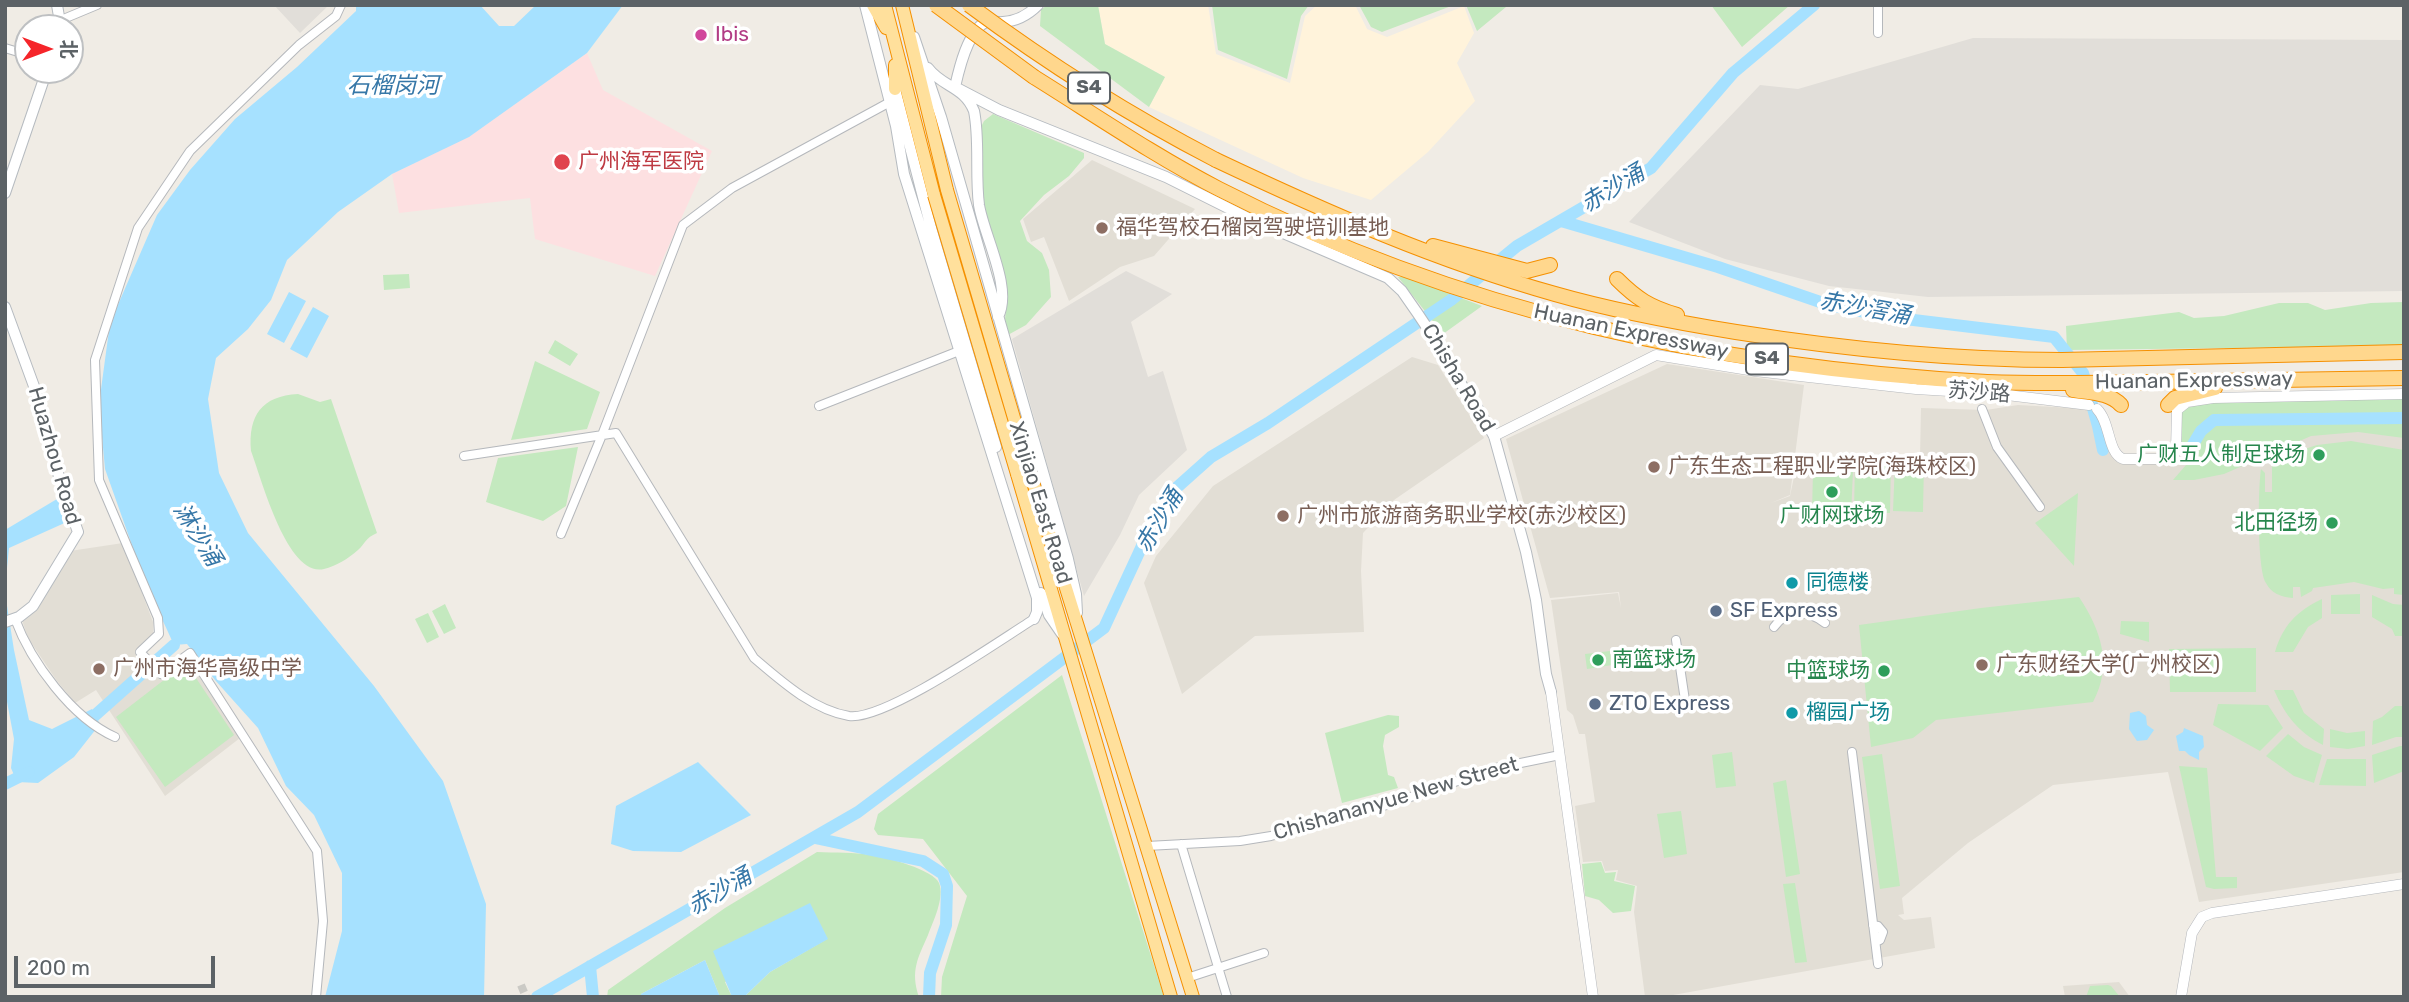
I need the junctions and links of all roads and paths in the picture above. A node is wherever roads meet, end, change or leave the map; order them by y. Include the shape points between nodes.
1 (97, 5) edge
2 (341, 5) edge
3 (865, 5) edge
4 (873, 5) edge
5 (885, 5) edge
6 (902, 5) edge
7 (936, 5) edge
8 (969, 5) edge
9 (1038, 5) edge
10 (1878, 5) edge
11 (80, 14) edge
12 (1878, 33) dead end
13 (895, 45) junction
14 (923, 60) junction
15 (42, 84) edge
16 (955, 87) junction
17 (895, 89) joint
18 (890, 103) junction
19 (999, 110) junction
20 (941, 117) junction
21 (976, 125) junction
22 (5, 193) edge
23 (940, 193) junction
24 (1550, 265) dead end
25 (1506, 272) junction
26 (1617, 279) dead end
27 (990, 292) junction
28 (5, 307) edge
29 (956, 312) junction
30 (998, 318) junction
31 (1739, 332) junction
32 (1006, 346) junction
33 (963, 347) junction
34 (2404, 352) edge
35 (972, 362) junction
36 (2404, 378) edge
37 (2263, 380) junction
38 (2064, 386) junction
39 (2404, 394) edge
40 (2118, 402) dead end
41 (2168, 405) dead end
42 (819, 406) dead end
43 (1982, 409) dead end
44 (602, 435) junction
45 (1497, 435) junction
46 (464, 456) dead end
47 (1023, 471) junction
48 (2039, 507) dead end
49 (561, 534) dead end
50 (1049, 615) junction
51 (1034, 618) junction
52 (10, 620) edge
53 (1825, 622) dead end
54 (1077, 623) junction
55 (1774, 627) dead end
56 (1063, 635) junction
57 (1676, 639) dead end
58 (1551, 692) joint
59 (1686, 707) dead end
60 (115, 737) dead end
61 (1852, 752) dead end
62 (1560, 755) junction
63 (1181, 845) junction
64 (1147, 846) junction
65 (2404, 884) edge
66 (1264, 953) dead end
67 (1878, 964) dead end
68 (1219, 967) junction
69 (1187, 978) junction
70 (316, 997) edge
71 (1171, 997) edge
72 (1192, 997) edge
73 (1227, 997) edge
74 (1594, 997) edge
75 (2181, 997) edge

1 - 11 street
2 - 70 street via 336,16 299,45 190,151 138,228 95,360 99,480 158,618 159,634 141,652 161,674 190,653 317,851 323,921
3 - 18 main road
4 - 13 highway
5 - 13 highway
6 - 14 main road
6 - 23 highway, Xinjiao East Road
7 - 38 highway, Huanan Expressway / S4, bridge via 1034,77 1217,187 1335,243 1450,286 1577,324 1717,352 1815,366
8 - 25 highway, Huanan Expressway / S4, bridge via 1101,95 1216,160 1377,234
9 - 16 main road via 1019,19 983,25 967,46
10 - 12 street
13 - 17 highway
13 - 23 highway, Xinjiao East Road
14 - 16 main road via 938,79
14 - 20 main road
15 - 22 main road
16 - 19 main road, Chisha Road
16 - 20 main road via 941,96
16 - 21 main road via 971,104
17 - 29 main road
18 - 33 main road via 901,164
18 - 44 street via 732,188 683,225
19 - 21 main road via 985,112
19 - 45 main road, Chisha Road via 1166,177 1388,278 1432,334
20 - 27 main road
21 - 30 main road via 980,209 1002,295
23 - 47 highway, Xinjiao East Road, bridge
24 - 25 highway
25 - 31 highway, Huanan Expressway / S4 via 1552,294 1626,313
26 - 31 highway via 1647,305
27 - 29 main road via 991,307 985,318 974,321
27 - 30 main road
28 - 52 main road, Huazhou Road via 78,531 33,606
29 - 33 main road
30 - 32 main road
30 - 33 main road
31 - 34 highway, Huanan Expressway / S4 via 2006,360
32 - 35 main road via 985,337 974,347
32 - 54 main road via 1069,559
33 - 35 main road
33 - 42 street
33 - 51 main road via 1037,598
35 - 50 main road
36 - 37 highway, Huanan Expressway / S4
37 - 38 highway, Huanan Expressway / S4
37 - 41 highway via 2197,391
38 - 40 highway
39 - 45 street, 苏沙路 via 2187,402 2177,410 2174,456 2123,459 2113,450 2108,427 2093,407 1755,371 1656,355
43 - 48 street via 1997,447
44 - 46 street
44 - 49 street
44 - 51 street via 616,433 754,658 818,706 852,716 873,711 918,692
45 - 58 main road, Chisha Road via 1528,562
47 - 54 highway, Xinjiao East Road
47 - 56 highway, Xinjiao East Road
50 - 51 main road
50 - 56 main road
52 - 60 street via 77,711
53 - 55 street via 1812,614 1797,613
54 - 64 highway, Xinjiao East Road
56 - 71 highway, Xinjiao East Road
57 - 59 street
58 - 62 street, Chisha Road
61 - 67 street
62 - 63 street, Chishananyue New Street via 1496,768 1388,805 1272,836
62 - 74 street, Chisha Road
63 - 64 street, Chishananyue New Street
63 - 68 street
64 - 69 highway, Xinjiao East Road
65 - 75 street via 2202,917 2192,933
66 - 68 street
68 - 69 street
68 - 73 street
69 - 72 highway, Xinjiao East Road

